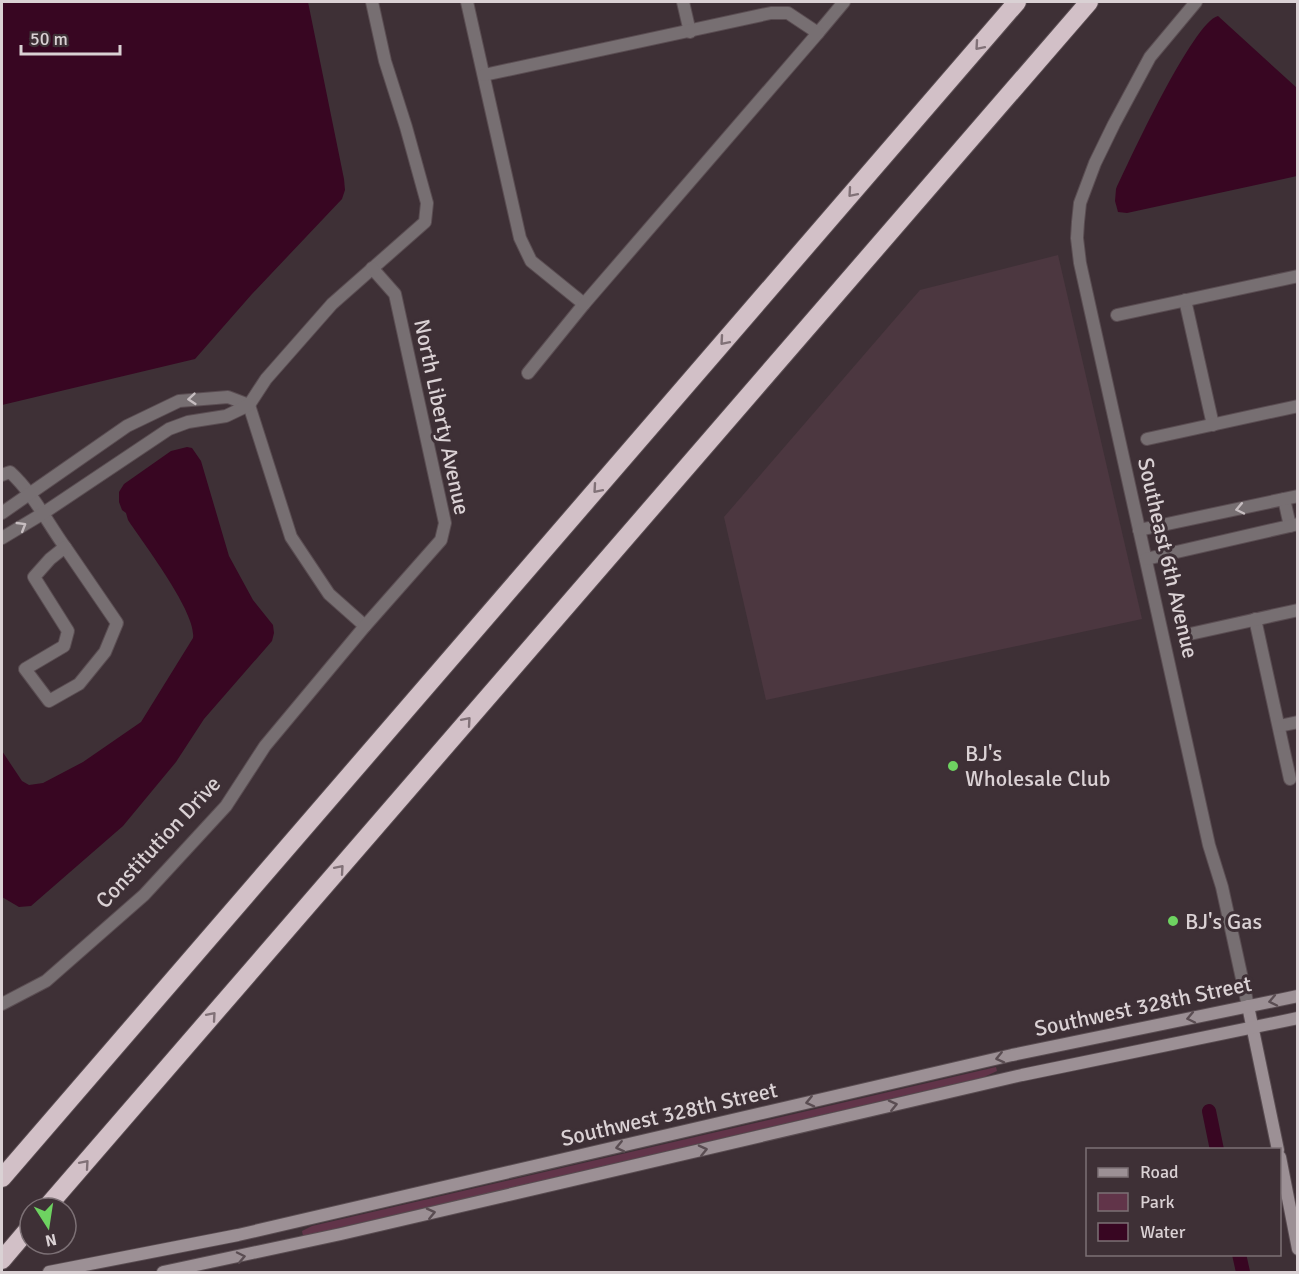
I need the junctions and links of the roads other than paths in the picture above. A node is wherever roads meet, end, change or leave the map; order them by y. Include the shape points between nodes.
1 (372, 2) edge
2 (467, 2) edge
3 (683, 2) edge
4 (844, 2) edge
5 (1017, 2) edge
6 (1089, 2) edge
7 (1196, 2) edge
8 (690, 32) junction
9 (818, 33) junction
10 (484, 75) junction
11 (372, 268) junction
12 (1298, 276) edge
13 (1185, 300) junction
14 (584, 304) junction
15 (1117, 315) dead end
16 (528, 373) dead end
17 (249, 405) junction
18 (1298, 406) edge
19 (1213, 425) junction
20 (1147, 439) dead end
21 (2, 475) edge
22 (30, 494) junction
23 (1298, 496) edge
24 (1284, 499) junction
25 (2, 513) edge
26 (42, 514) junction
27 (1294, 525) edge
28 (1139, 530) junction
29 (2, 538) edge
30 (65, 547) junction
31 (1146, 559) junction
32 (1298, 610) edge
33 (1255, 619) junction
34 (364, 626) junction
35 (1190, 634) dead end
36 (1298, 722) edge
37 (1279, 726) junction
38 (1290, 779) dead end
39 (1298, 996) edge
40 (2, 1004) edge
41 (1248, 1006) junction
42 (1298, 1018) edge
43 (1253, 1027) junction
44 (1278, 1148) edge
45 (1281, 1162) edge
46 (2, 1178) edge
47 (56, 1196) edge
48 (18, 1241) edge
49 (1298, 1249) edge
50 (2, 1260) edge
51 (73, 1270) edge
52 (49, 1272) edge
53 (163, 1272) edge

1 - 11 street via 385,61 427,202 425,222
2 - 10 street
3 - 8 street
4 - 9 street
5 -> 46 highway
47 -> 6 highway
7 - 28 street, Southeast 6th Avenue via 1143,68 1090,174 1080,203 1080,263
8 - 9 street via 771,13 788,13
8 - 10 street
9 - 14 street
10 - 14 street via 520,238 531,261
11 - 17 street via 332,304 266,379
11 - 34 street, North Liberty Avenue via 395,294 445,523 441,540
12 - 13 street
13 - 15 street
13 - 19 street
14 - 16 street
17 -> 22 street via 228,396 179,400 127,426
17 - 26 street via 226,416 169,429
17 - 34 street via 291,537 329,594
18 - 19 street
19 - 20 street
21 - 22 street via 10,472
22 - 25 street
22 - 26 street
23 - 24 street
24 - 27 street
24 -> 28 street
29 -> 26 street
26 - 30 street
27 - 31 street
28 - 31 street, Southeast 6th Avenue
30 - 30 street via 117,623 105,652 79,684 49,701 25,669 64,646 69,631 34,577
31 - 41 street, Southeast 6th Avenue
32 - 33 street
33 - 35 street
33 - 37 street
34 - 40 street, Constitution Drive via 265,746 226,806 144,895 46,981
36 - 37 street
37 - 38 street
39 -> 41 street, Southwest 328th Street
41 - 43 street, Southeast 6th Avenue
41 -> 51 street, Southwest 328th Street via 1012,1055
42 - 43 street, Southwest 328th Street
43 - 44 street, Southeast 6th Avenue
53 -> 43 street, Southwest 328th Street via 352,1232 1022,1075
45 - 49 street
48 - 50 highway
51 - 52 street, Southwest 328th Street

